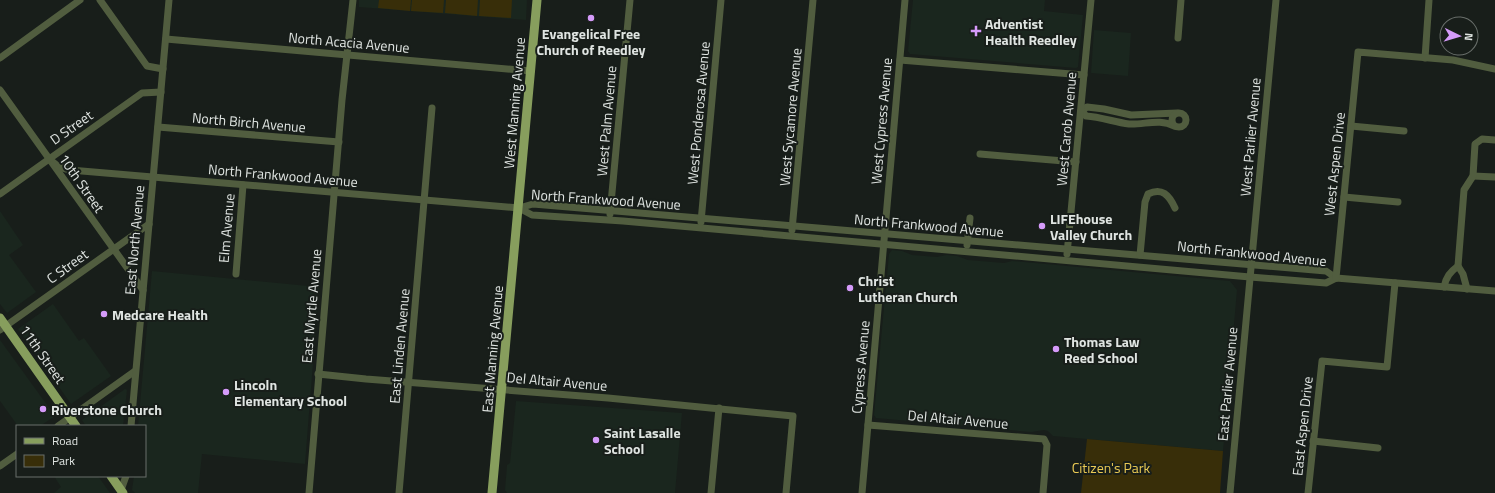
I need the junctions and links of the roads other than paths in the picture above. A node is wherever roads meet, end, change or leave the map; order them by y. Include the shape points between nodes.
1 (80, 0) edge
2 (100, 0) edge
3 (170, 0) edge
4 (353, 0) edge
5 (537, 0) edge
6 (630, 0) edge
7 (721, 0) edge
8 (813, 0) edge
9 (905, 0) edge
10 (1091, 0) edge
11 (1181, 0) edge
12 (1276, 0) edge
13 (1429, 0) edge
14 (1178, 38) dead end
15 (166, 39) junction
16 (348, 55) junction
17 (0, 58) edge
18 (1425, 58) junction
19 (900, 60) junction
20 (163, 69) junction
21 (1495, 69) edge
22 (530, 71) junction
23 (1084, 75) junction
24 (0, 90) edge
25 (161, 92) junction
26 (432, 108) dead end
27 (1083, 113) junction
28 (1177, 113) junction
29 (1174, 126) junction
30 (1351, 126) junction
31 (158, 128) junction
32 (1404, 131) dead end
33 (1495, 140) edge
34 (339, 142) junction
35 (980, 154) dead end
36 (49, 159) junction
37 (1076, 162) junction
38 (153, 176) junction
39 (1473, 176) junction
40 (1495, 177) edge
41 (243, 185) junction
42 (334, 192) junction
43 (0, 194) edge
44 (1344, 197) junction
45 (425, 200) junction
46 (1398, 202) dead end
47 (518, 208) junction
48 (1175, 208) dead end
49 (610, 211) junction
50 (970, 218) dead end
51 (702, 219) junction
52 (610, 220) junction
53 (149, 224) junction
54 (793, 226) junction
55 (701, 228) junction
56 (884, 234) junction
57 (792, 236) junction
58 (967, 241) junction
59 (884, 244) junction
60 (113, 249) junction
61 (1068, 250) junction
62 (967, 251) junction
63 (1140, 255) junction
64 (1066, 260) junction
65 (1251, 265) junction
66 (1458, 266) junction
67 (236, 274) dead end
68 (1250, 277) junction
69 (1336, 278) junction
70 (1395, 282) junction
71 (1444, 287) junction
72 (1467, 289) junction
73 (143, 290) junction
74 (1495, 291) edge
75 (0, 318) edge
76 (3, 328) edge
77 (135, 371) junction
78 (318, 374) junction
79 (409, 382) junction
80 (502, 390) junction
81 (719, 408) junction
82 (70, 417) junction
83 (59, 425) edge
84 (75, 425) edge
85 (131, 425) edge
86 (868, 425) junction
87 (1313, 441) junction
88 (1378, 448) dead end
89 (16, 455) edge
90 (0, 466) edge
91 (112, 477) edge
92 (126, 477) edge
93 (122, 491) edge
94 (309, 493) edge
95 (400, 493) edge
96 (492, 493) edge
97 (711, 493) edge
98 (786, 493) edge
99 (862, 493) edge
100 (1043, 493) edge
101 (1230, 493) edge
102 (1308, 493) edge

1 - 17 street
2 - 20 street via 147,66
3 - 15 street, East North Avenue
4 - 16 street, East Myrtle Avenue
5 - 22 main road, West Manning Avenue
6 - 49 street, West Palm Avenue
7 - 51 street, West Ponderosa Avenue
8 - 54 street, West Sycamore Avenue
9 - 19 street, West Cypress Avenue
10 - 23 street, West Carob Avenue
11 - 14 street
12 - 65 street, West Parlier Avenue
13 - 18 street
15 - 16 street, North Acacia Avenue
15 - 20 street, East North Avenue
16 - 22 street, North Acacia Avenue
16 - 34 street, East Myrtle Avenue
18 - 21 street via 1453,60
18 - 30 street, West Aspen Drive via 1358,52
19 - 23 street
19 - 56 street, West Cypress Avenue
20 - 25 street, East North Avenue
22 - 47 main road, West Manning Avenue
23 - 27 street, West Carob Avenue
24 - 36 street, 10th Street
25 - 31 street, East North Avenue
25 - 36 street, D Street via 142,92
26 - 45 street, East Linden Avenue
27 - 28 street via 1086,107 1131,115
27 - 29 street via 1127,124 1160,122
27 - 37 street, West Carob Avenue
28 - 29 street via 1172,119
28 - 29 street via 1184,114 1187,121 1182,127
30 - 32 street
30 - 44 street, West Aspen Drive
31 - 34 street, North Birch Avenue
31 - 38 street, East North Avenue
33 - 39 street via 1482,139 1475,144
34 - 42 street, East Myrtle Avenue
35 - 37 street
36 - 38 street, North Frankwood Avenue via 59,167 70,170
36 - 43 street, D Street
36 - 60 street, 10th Street
37 - 61 street, West Carob Avenue
38 - 41 street, North Frankwood Avenue
38 - 53 street, East North Avenue
39 - 40 street
39 - 66 street via 1464,190
41 - 42 street, North Frankwood Avenue
41 - 67 street, Elm Avenue
42 - 45 street, North Frankwood Avenue
42 - 78 street, East Myrtle Avenue
44 - 46 street
44 - 69 street, West Aspen Drive
45 - 47 street, North Frankwood Avenue
45 - 79 street, East Linden Avenue
47 - 49 street, North Frankwood Avenue via 533,204
47 - 52 street, North Frankwood Avenue via 532,215
47 - 80 main road, East Manning Avenue
48 - 63 street via 1170,197 1164,192 1156,190 1148,194
49 - 51 street, North Frankwood Avenue
49 - 52 street, West Palm Avenue
50 - 58 street
51 - 54 street, North Frankwood Avenue
51 - 55 street, West Ponderosa Avenue
52 - 55 street, North Frankwood Avenue
53 - 60 street, C Street
53 - 73 street, East North Avenue
54 - 56 street, North Frankwood Avenue
54 - 57 street, West Sycamore Avenue
55 - 57 street, North Frankwood Avenue
56 - 58 street, North Frankwood Avenue
56 - 59 street, West Cypress Avenue
57 - 59 street, North Frankwood Avenue
58 - 61 street, North Frankwood Avenue
58 - 62 street
59 - 62 street, North Frankwood Avenue
59 - 86 street, Cypress Avenue
60 - 73 street, 10th Street
60 - 76 street, C Street
61 - 63 street, North Frankwood Avenue
61 - 64 street, West Carob Avenue
62 - 64 street, North Frankwood Avenue
63 - 65 street, North Frankwood Avenue
64 - 68 street, North Frankwood Avenue
65 - 68 street, West Parlier Avenue
65 - 69 street, North Frankwood Avenue via 1326,271
66 - 71 street via 1451,271
66 - 72 street
68 - 69 street, North Frankwood Avenue via 1326,283
68 - 101 street, East Parlier Avenue
69 - 70 street, North Frankwood Avenue
70 - 71 street, North Frankwood Avenue
70 - 87 street, East Aspen Drive via 1387,367 1322,361
71 - 72 street, North Frankwood Avenue
72 - 74 street, North Frankwood Avenue
73 - 77 street, East North Avenue
75 - 76 main road, 11th Street
76 - 82 main road, 11th Street
77 - 82 street
77 - 85 street, East North Avenue
78 - 79 street, Del Altair Avenue
78 - 94 street, East Myrtle Avenue
79 - 80 street, Del Altair Avenue
79 - 95 street, East Linden Avenue
80 - 81 street, Del Altair Avenue
80 - 96 main road, East Manning Avenue
81 - 97 street
81 - 98 street, Del Altair Avenue via 793,416
82 - 83 street
82 - 84 main road, 11th Street
86 - 99 street, Cypress Avenue
86 - 100 street, Del Altair Avenue via 1043,438 1046,440
87 - 88 street
87 - 102 street, East Aspen Drive
89 - 90 street
91 - 93 main road
92 - 93 street

